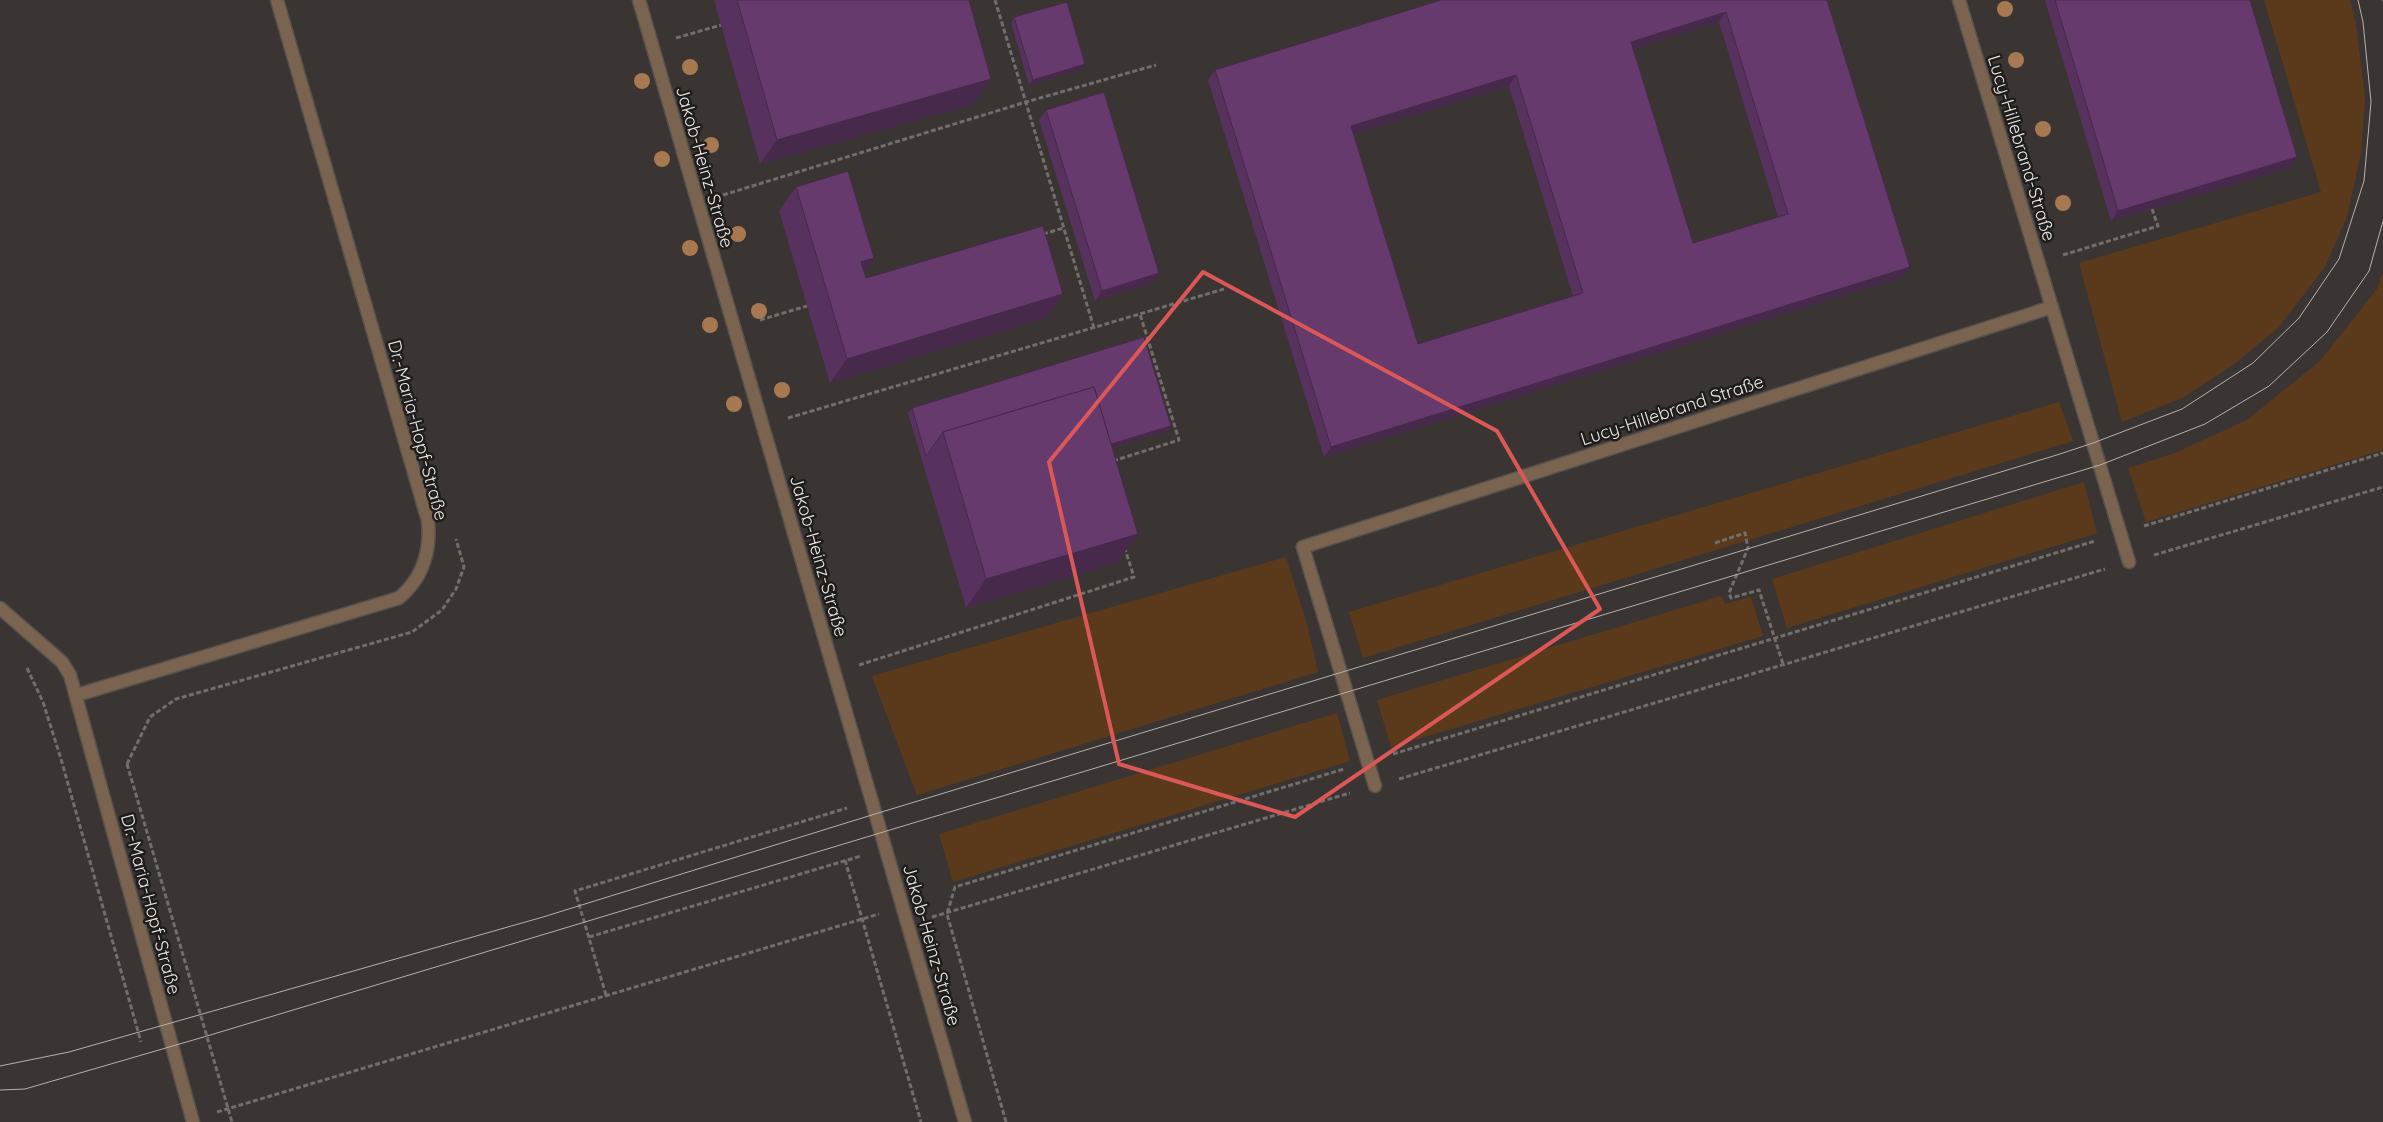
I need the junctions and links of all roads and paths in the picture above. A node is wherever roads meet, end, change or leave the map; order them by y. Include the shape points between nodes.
1 (277, 0) edge
2 (639, 0) edge
3 (995, 0) edge
4 (1959, 0) edge
5 (720, 25) dead end
6 (652, 45) junction
7 (1156, 65) dead end
8 (1026, 102) junction
9 (697, 202) junction
10 (2152, 209) edge
11 (1064, 228) junction
12 (1035, 237) edge
13 (2038, 263) junction
14 (1224, 289) dead end
15 (807, 306) dead end
16 (2052, 307) junction
17 (1140, 314) junction
18 (734, 327) junction
19 (1094, 328) junction
20 (762, 426) junction
21 (2383, 453) edge
22 (1109, 462) edge
23 (2383, 487) edge
24 (2120, 533) junction
25 (456, 538) dead end
26 (1123, 540) edge
27 (1715, 543) dead end
28 (2129, 562) junction
29 (0, 608) edge
30 (1774, 638) junction
31 (25, 664) dead end
32 (1783, 664) junction
33 (834, 673) junction
34 (77, 695) junction
35 (1368, 762) junction
36 (127, 764) dead end
37 (1375, 786) junction
38 (872, 800) junction
39 (886, 848) junction
40 (845, 860) junction
41 (902, 908) junction
42 (947, 914) junction
43 (862, 918) junction
44 (907, 923) junction
45 (589, 937) junction
46 (185, 965) dead end
47 (606, 995) junction
48 (134, 1019) dead end
49 (228, 1108) junction
50 (193, 1121) edge
51 (232, 1122) edge
52 (921, 1122) edge
53 (965, 1122) edge
54 (1006, 1122) edge

1 - 34 street, Dr.-Maria-Hopf-Straße via 428,521 430,542 425,561 410,589 398,598
2 - 6 street, Jakob-Heinz-Straße
3 - 8 path
4 - 13 street, Lucy-Hillebrand-Straße
5 - 6 path
6 - 9 street, Jakob-Heinz-Straße
7 - 8 path
8 - 9 path
8 - 11 path
9 - 18 street, Jakob-Heinz-Straße
10 - 13 path via 2158,226
11 - 12 path
11 - 19 path
13 - 16 street, Lucy-Hillebrand-Straße
14 - 17 path
15 - 18 path
16 - 24 street, Lucy-Hillebrand-Straße
16 - 35 street, Lucy-Hillebrand Straße via 1303,547
17 - 19 path
17 - 22 path via 1179,440
18 - 20 street, Jakob-Heinz-Straße
19 - 20 path
20 - 33 street, Jakob-Heinz-Straße
21 - 24 path
23 - 28 path
24 - 28 street, Lucy-Hillebrand-Straße
24 - 30 path
25 - 36 path via 464,567 456,589 442,610 412,632 176,698 150,717
26 - 33 path via 1134,577
27 - 30 path via 1745,533 1748,548 1730,593 1731,598 1759,590
28 - 32 path
29 - 34 street, Dr.-Maria-Hopf-Straße via 62,662
30 - 32 path
30 - 35 path
31 - 48 path via 43,702 61,759
32 - 37 path
33 - 38 street, Jakob-Heinz-Straße
34 - 50 street, Dr.-Maria-Hopf-Straße
35 - 37 street
35 - 42 path via 955,887
37 - 42 path
38 - 39 street, Jakob-Heinz-Straße
38 - 45 path via 575,891
39 - 40 path
39 - 41 street, Jakob-Heinz-Straße
40 - 43 path
40 - 45 path
41 - 43 path
41 - 44 street, Jakob-Heinz-Straße
42 - 44 path
42 - 54 path
43 - 47 path
43 - 52 path
44 - 53 street, Jakob-Heinz-Straße
45 - 47 path
46 - 49 path
47 - 49 path
49 - 50 path
49 - 51 path

